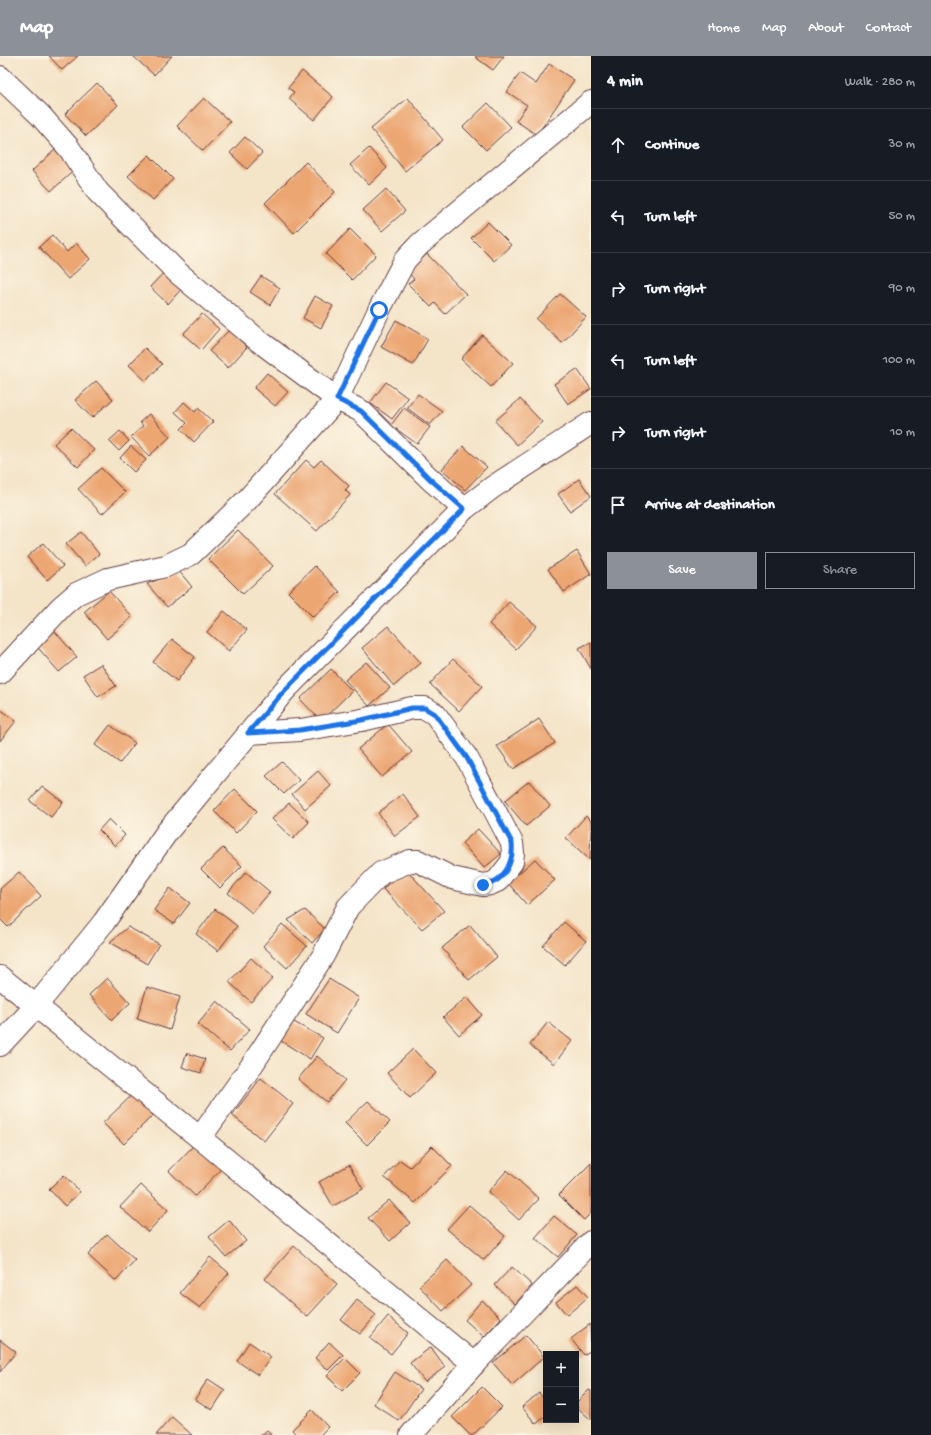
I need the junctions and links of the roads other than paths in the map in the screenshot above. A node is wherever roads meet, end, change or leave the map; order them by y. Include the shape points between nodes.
1 (0, 77) edge
2 (591, 102) edge
3 (337, 399) junction
4 (591, 423) edge
5 (464, 509) junction
6 (0, 673) edge
7 (248, 733) junction
8 (0, 977) edge
9 (36, 1006) junction
10 (0, 1045) edge
11 (200, 1138) junction
12 (591, 1242) edge
13 (474, 1364) junction
14 (411, 1435) edge

1 - 3 street via 70,148 98,192 177,272 259,341
2 - 3 street via 420,244 405,260
3 - 5 street via 361,411
3 - 6 street via 247,500 191,554 166,566 108,579 76,594
4 - 5 street
5 - 7 street via 284,691
7 - 9 street via 167,832 104,922
7 - 11 street via 300,730 362,720 412,708 425,708 435,714 467,758 512,843 512,862 497,881 483,885 452,878 418,861 410,861 381,873 348,907 323,956 250,1068
8 - 9 street
9 - 10 street
9 - 11 street
11 - 13 street
12 - 13 street
13 - 14 street

